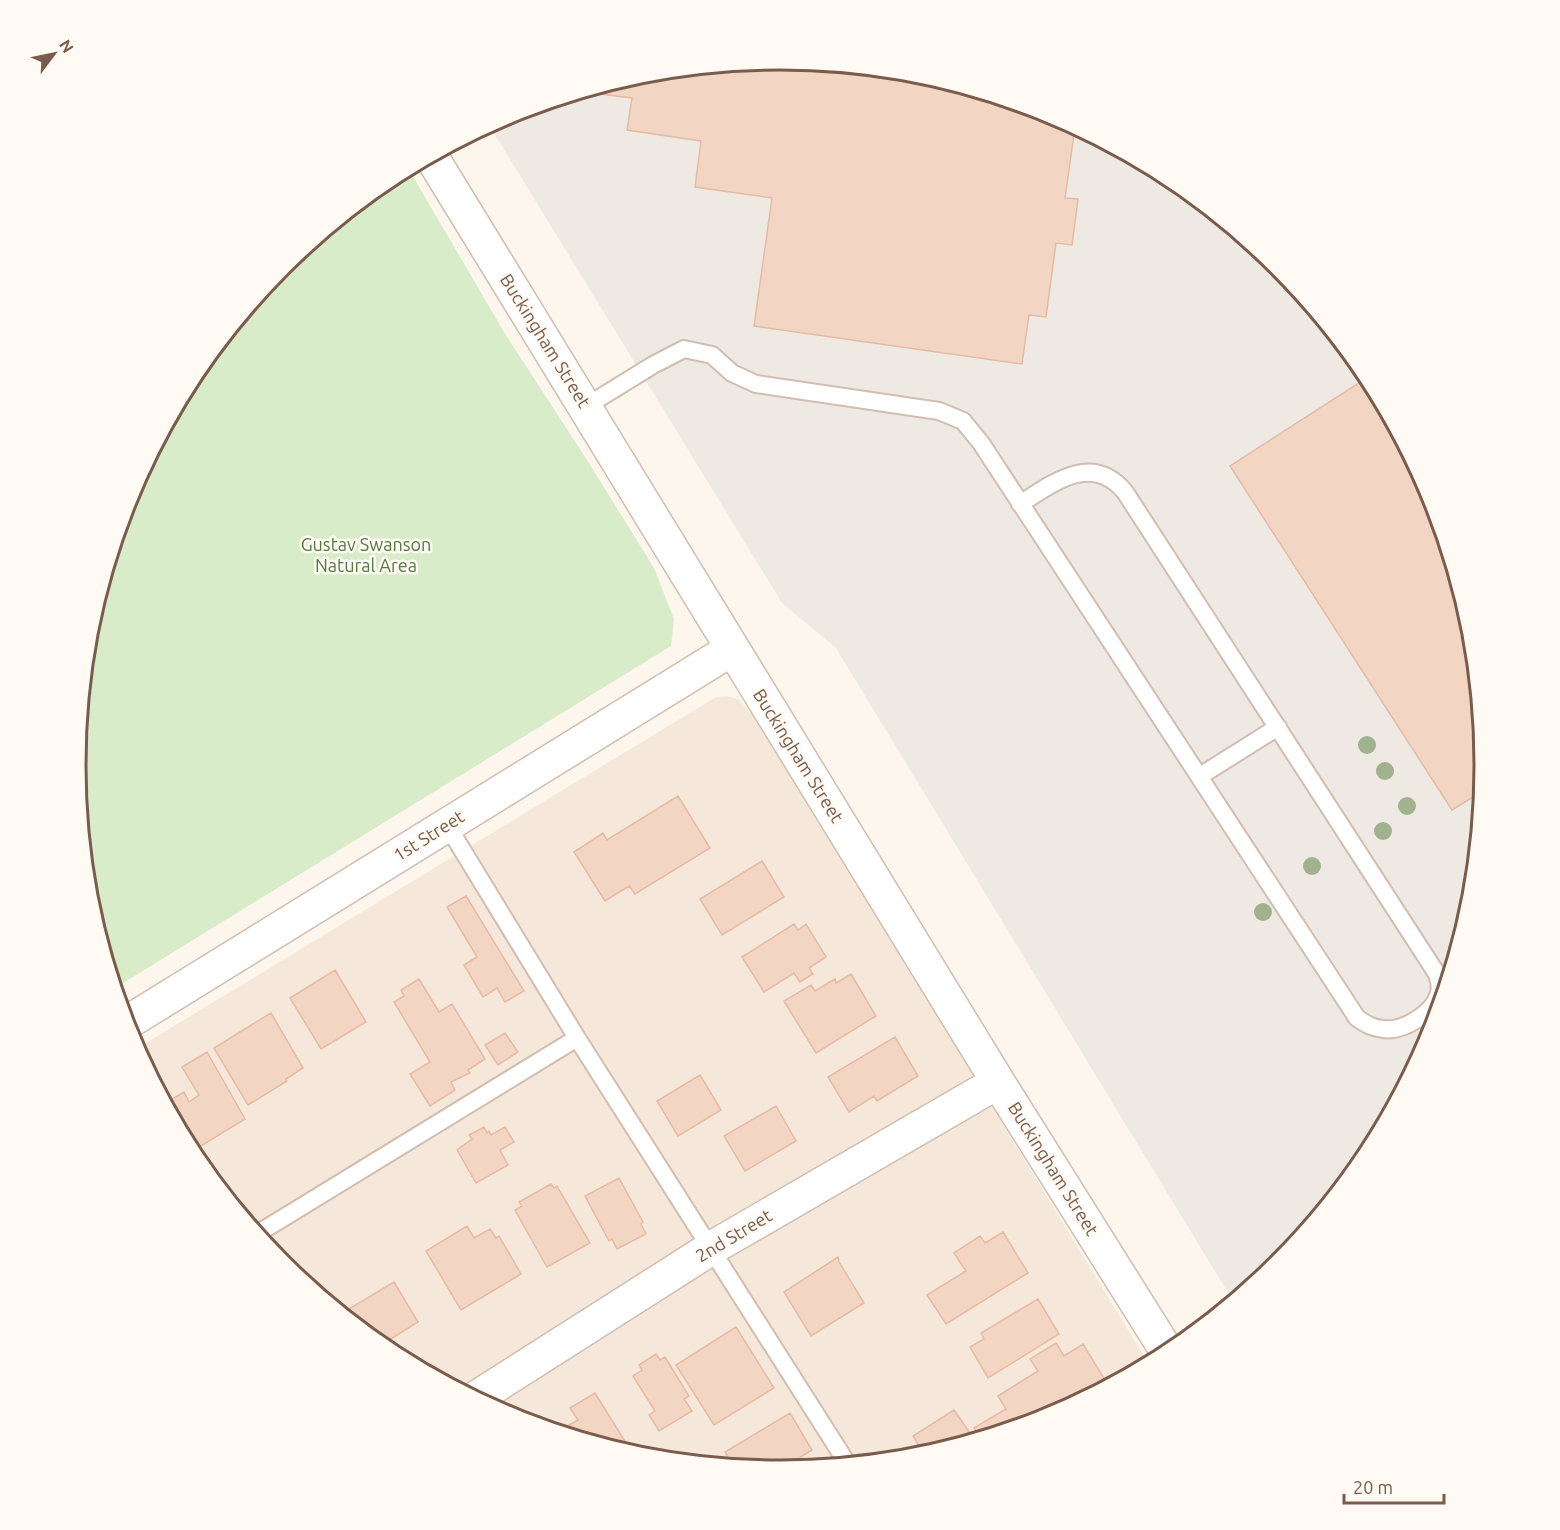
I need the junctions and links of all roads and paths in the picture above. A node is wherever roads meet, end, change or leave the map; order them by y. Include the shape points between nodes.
1 (435, 163) edge
2 (585, 407) junction
3 (1020, 504) junction
4 (732, 649) junction
5 (1278, 727) junction
6 (1200, 776) junction
7 (447, 825) junction
8 (1439, 983) edge
9 (1431, 1007) edge
10 (133, 1019) edge
11 (577, 1038) junction
12 (998, 1082) junction
13 (264, 1230) edge
14 (710, 1249) junction
15 (1162, 1344) edge
16 (484, 1393) edge
17 (843, 1456) edge

1 - 2 street, Buckingham Street
2 - 3 lane via 684,349 712,355 732,373 756,384 939,411 963,422
2 - 4 street, Buckingham Street
3 - 5 lane via 1073,473 1098,474 1117,482
3 - 6 lane
4 - 7 street, 1st Street
4 - 12 street, Buckingham Street
5 - 6 lane
5 - 8 lane
6 - 9 lane via 1357,1018 1386,1030 1417,1019
7 - 10 street, 1st Street
7 - 11 lane
11 - 13 lane
11 - 14 lane
12 - 14 street, 2nd Street
12 - 15 street, Buckingham Street
14 - 16 street, 2nd Street
14 - 17 lane

